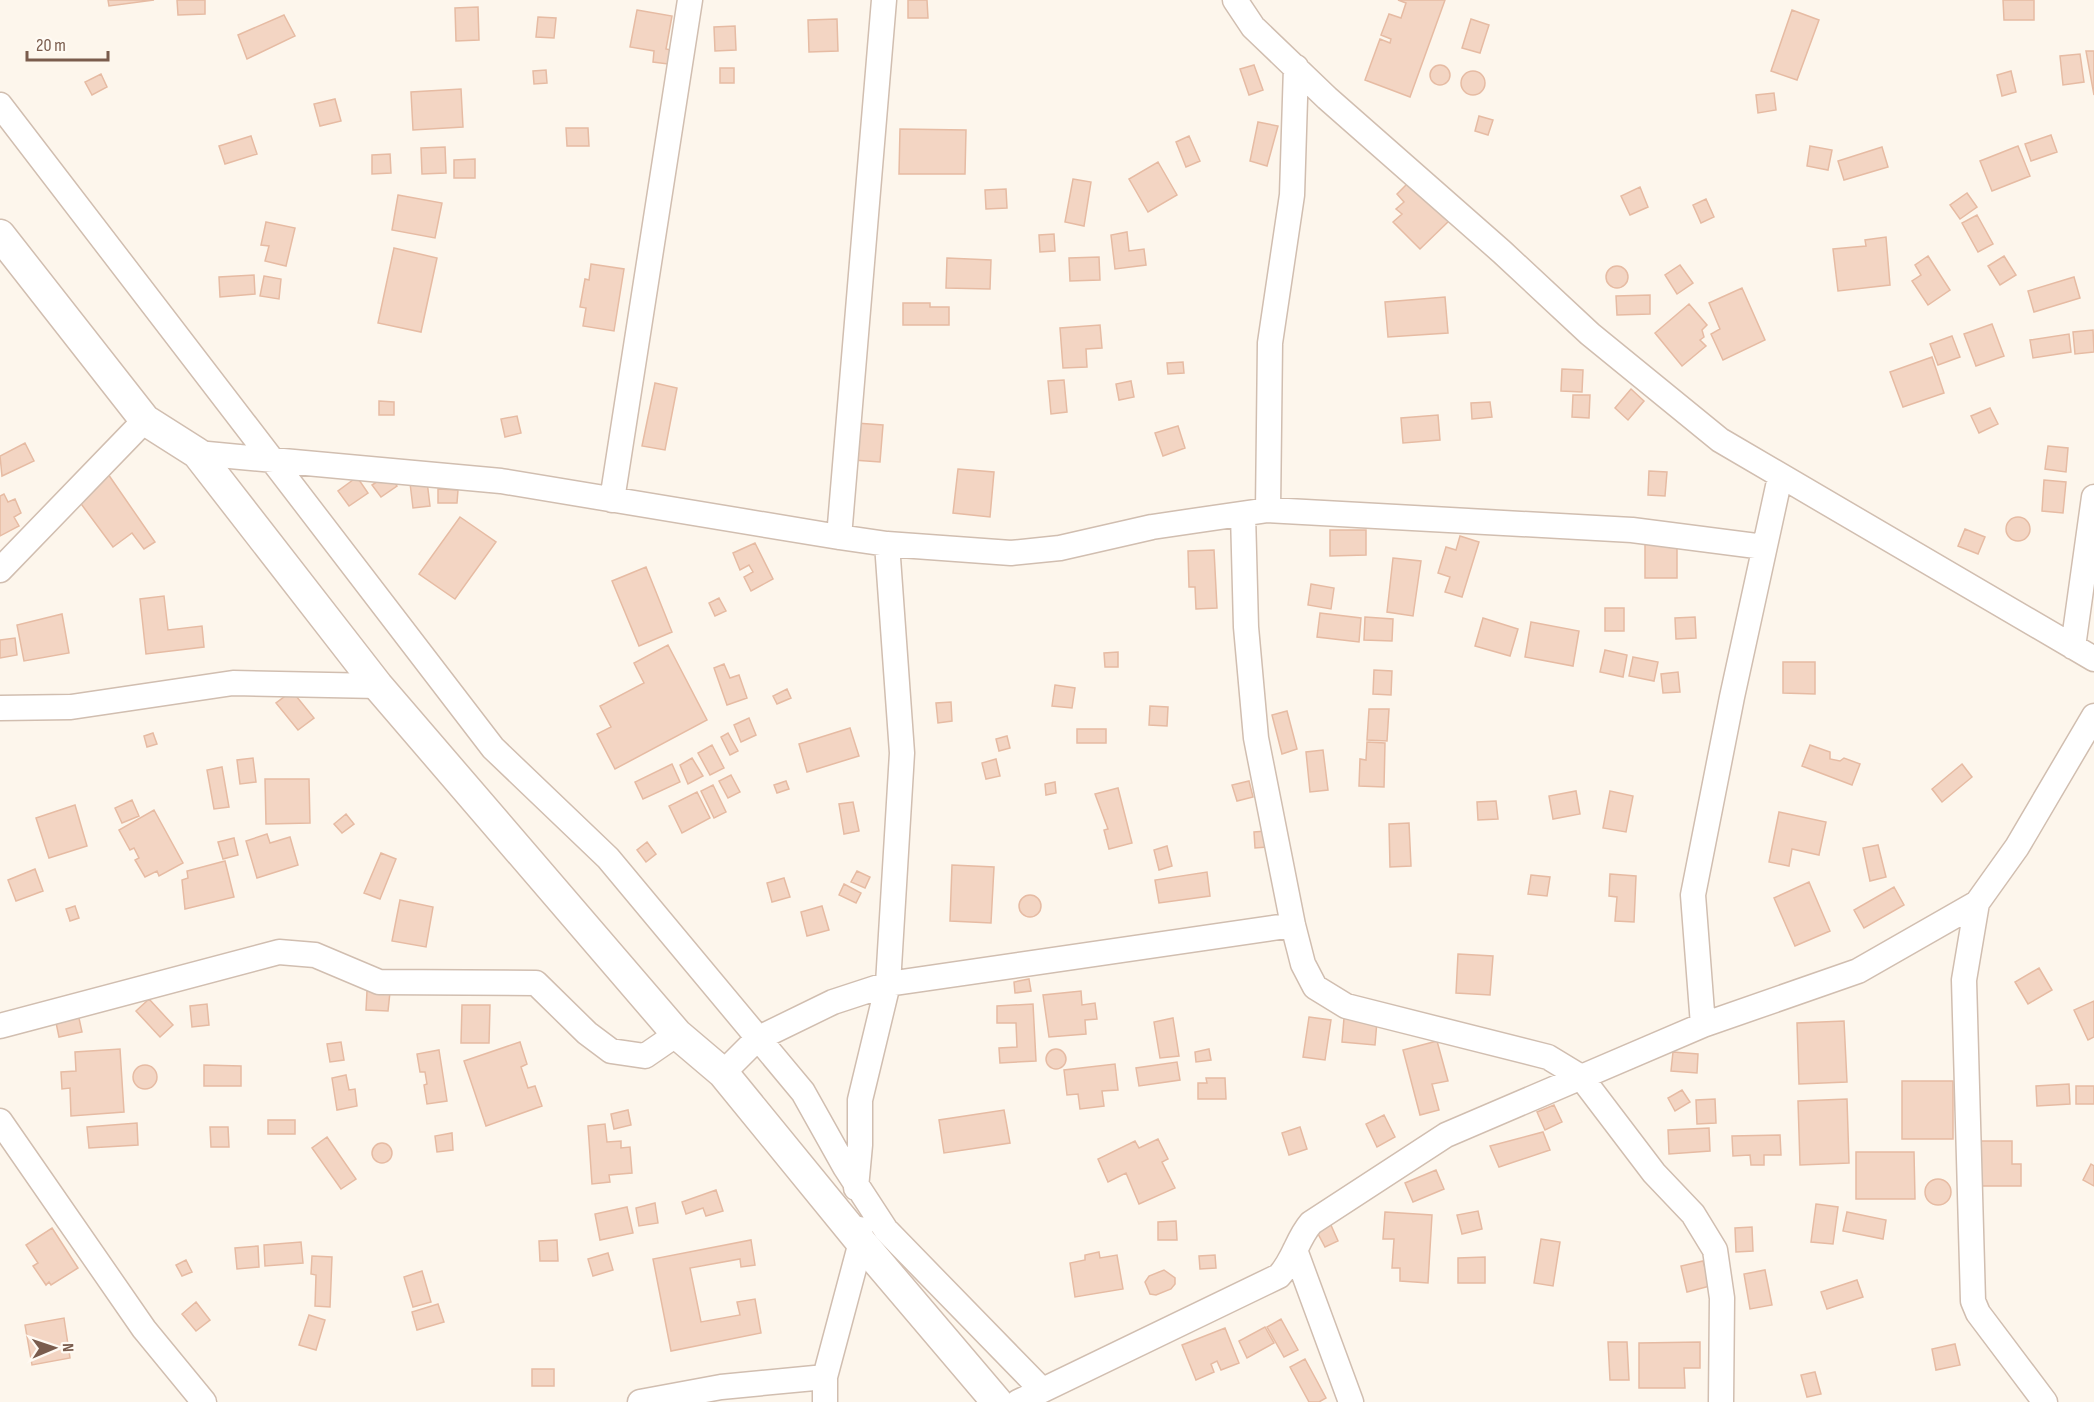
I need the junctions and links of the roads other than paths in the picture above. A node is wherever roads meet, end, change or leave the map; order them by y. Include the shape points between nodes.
1 (690, 0) edge
2 (884, 0) edge
3 (1235, 0) edge
4 (1296, 67) junction
5 (0, 105) edge
6 (0, 236) edge
7 (145, 420) junction
8 (197, 453) junction
9 (273, 461) junction
10 (1780, 477) junction
11 (2094, 497) edge
12 (612, 500) junction
13 (1268, 510) junction
14 (1243, 514) junction
15 (839, 537) junction
16 (887, 544) junction
17 (1764, 547) junction
18 (0, 570) edge
19 (2073, 647) junction
20 (2094, 659) edge
21 (378, 686) junction
22 (0, 708) edge
23 (2094, 716) edge
24 (1977, 903) junction
25 (1293, 926) junction
26 (888, 984) junction
27 (1703, 1025) junction
28 (0, 1026) edge
29 (677, 1034) junction
30 (757, 1039) junction
31 (723, 1073) junction
32 (1581, 1077) junction
33 (0, 1121) edge
34 (855, 1183) junction
35 (861, 1242) junction
36 (1295, 1250) junction
37 (825, 1377) junction
38 (1041, 1389) junction
39 (204, 1402) edge
40 (640, 1402) edge
41 (825, 1402) edge
42 (997, 1402) edge
43 (1018, 1402) edge
44 (1351, 1402) edge
45 (1721, 1402) edge
46 (2045, 1402) edge

1 - 12 street
2 - 15 street
3 - 4 street via 1253,27
4 - 10 street via 1590,334 1720,440
4 - 13 street via 1292,195 1270,343
5 - 9 street
6 - 7 street
7 - 8 street
7 - 18 street
8 - 9 street
8 - 21 street
9 - 12 street via 501,481
9 - 30 street via 493,748 608,858
10 - 17 street
10 - 19 street
11 - 19 street
12 - 15 street
13 - 14 street
13 - 17 street via 1632,530
14 - 16 street via 1152,527 1060,548 1011,553
14 - 25 street via 1246,627 1256,738
15 - 16 street
16 - 26 street via 902,753
17 - 27 street via 1693,895
19 - 20 street
21 - 22 street via 233,683 71,707
21 - 29 street
23 - 24 street via 2017,847
24 - 27 street via 1858,971
24 - 46 street via 1964,980 1973,1300
25 - 26 street
25 - 32 street via 1303,964 1315,987 1346,1006 1548,1057
26 - 30 street via 833,1002
26 - 34 street via 860,1100
27 - 32 street
28 - 29 street via 279,952 315,955 379,982 536,983 611,1051 645,1056
29 - 31 street
30 - 31 street
30 - 34 street via 803,1092
31 - 35 street
32 - 36 street via 1446,1135 1311,1223
32 - 45 street via 1654,1173 1693,1215 1715,1250 1722,1298
33 - 39 street via 144,1329
34 - 35 street
34 - 38 street via 886,1230
35 - 37 street
35 - 42 street
36 - 38 street via 1278,1276
36 - 44 street
37 - 40 street
37 - 41 street
38 - 43 street

